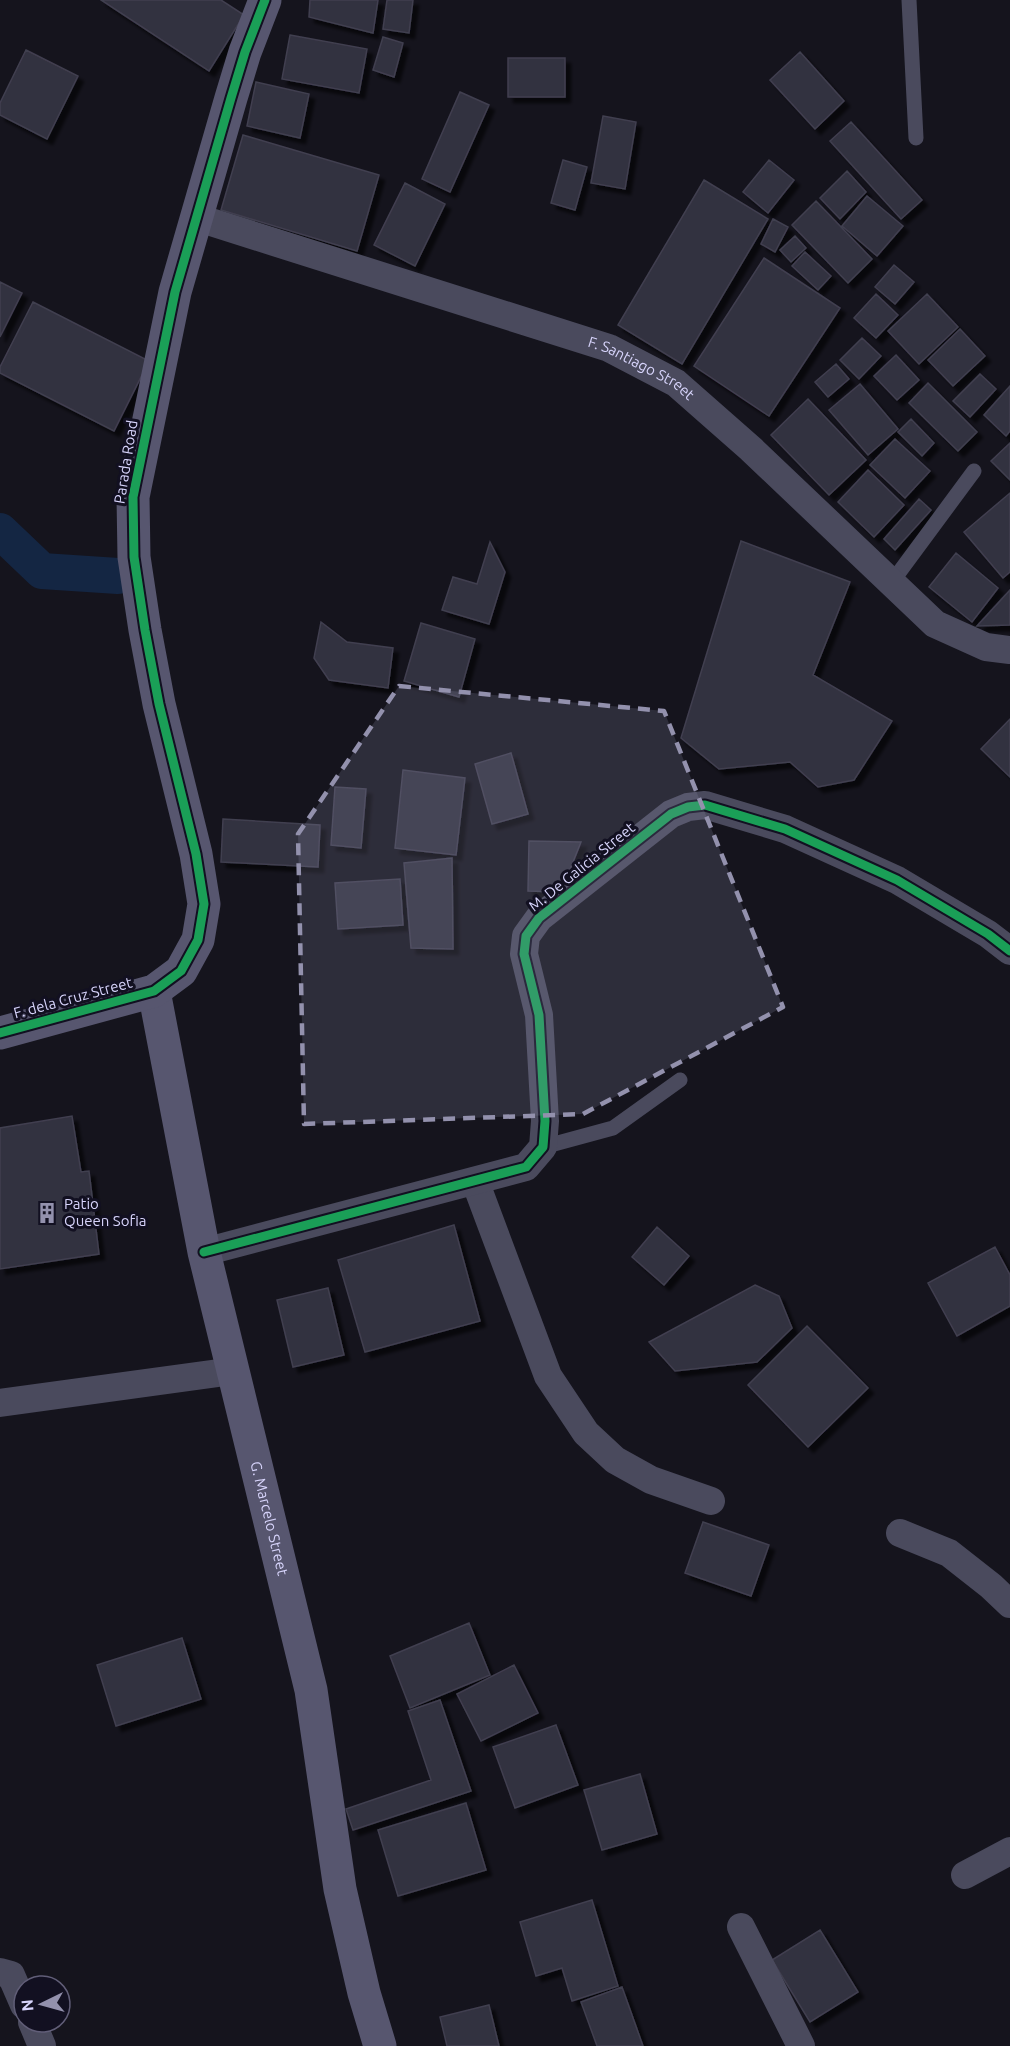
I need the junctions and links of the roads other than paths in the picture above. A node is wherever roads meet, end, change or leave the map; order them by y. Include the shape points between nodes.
1 (265, 0) edge
2 (909, 0) edge
3 (916, 138) dead end
4 (195, 217) junction
5 (974, 471) dead end
6 (892, 582) junction
7 (1010, 650) edge
8 (1010, 951) edge
9 (154, 991) junction
10 (0, 1033) edge
11 (680, 1080) dead end
12 (543, 1147) junction
13 (475, 1181) junction
14 (204, 1252) junction
15 (233, 1371) junction
16 (0, 1403) edge
17 (711, 1501) dead end
18 (900, 1533) dead end
19 (1010, 1604) edge
20 (1010, 1851) edge
21 (965, 1875) dead end
22 (741, 1928) dead end
23 (0, 1972) edge
24 (12, 1979) edge
25 (380, 2046) edge
26 (801, 2046) edge

1 - 4 street, Parada Road via 245,52
2 - 3 lane
4 - 6 street, F. Santiago Street via 609,348 676,383
4 - 9 street, Parada Road via 175,292 133,497 134,557 145,630 204,904 198,940 181,971
5 - 6 lane
6 - 7 street, F. Santiago Street via 935,624 986,647
8 - 12 street, M. De Galicia Street via 897,880 785,829 705,805 671,814 539,918 526,936 525,954 539,1015
9 - 10 street, F. dela Cruz Street
9 - 14 street, G. Marcelo Street
11 - 12 lane via 613,1128
12 - 13 street via 526,1167
13 - 14 street
13 - 17 street via 548,1376 586,1433 615,1460 651,1480
14 - 15 street, G. Marcelo Street
15 - 16 street
15 - 25 street, G. Marcelo Street via 311,1690 340,1889
18 - 19 street via 949,1553
20 - 21 street
22 - 26 street
23 - 24 street

